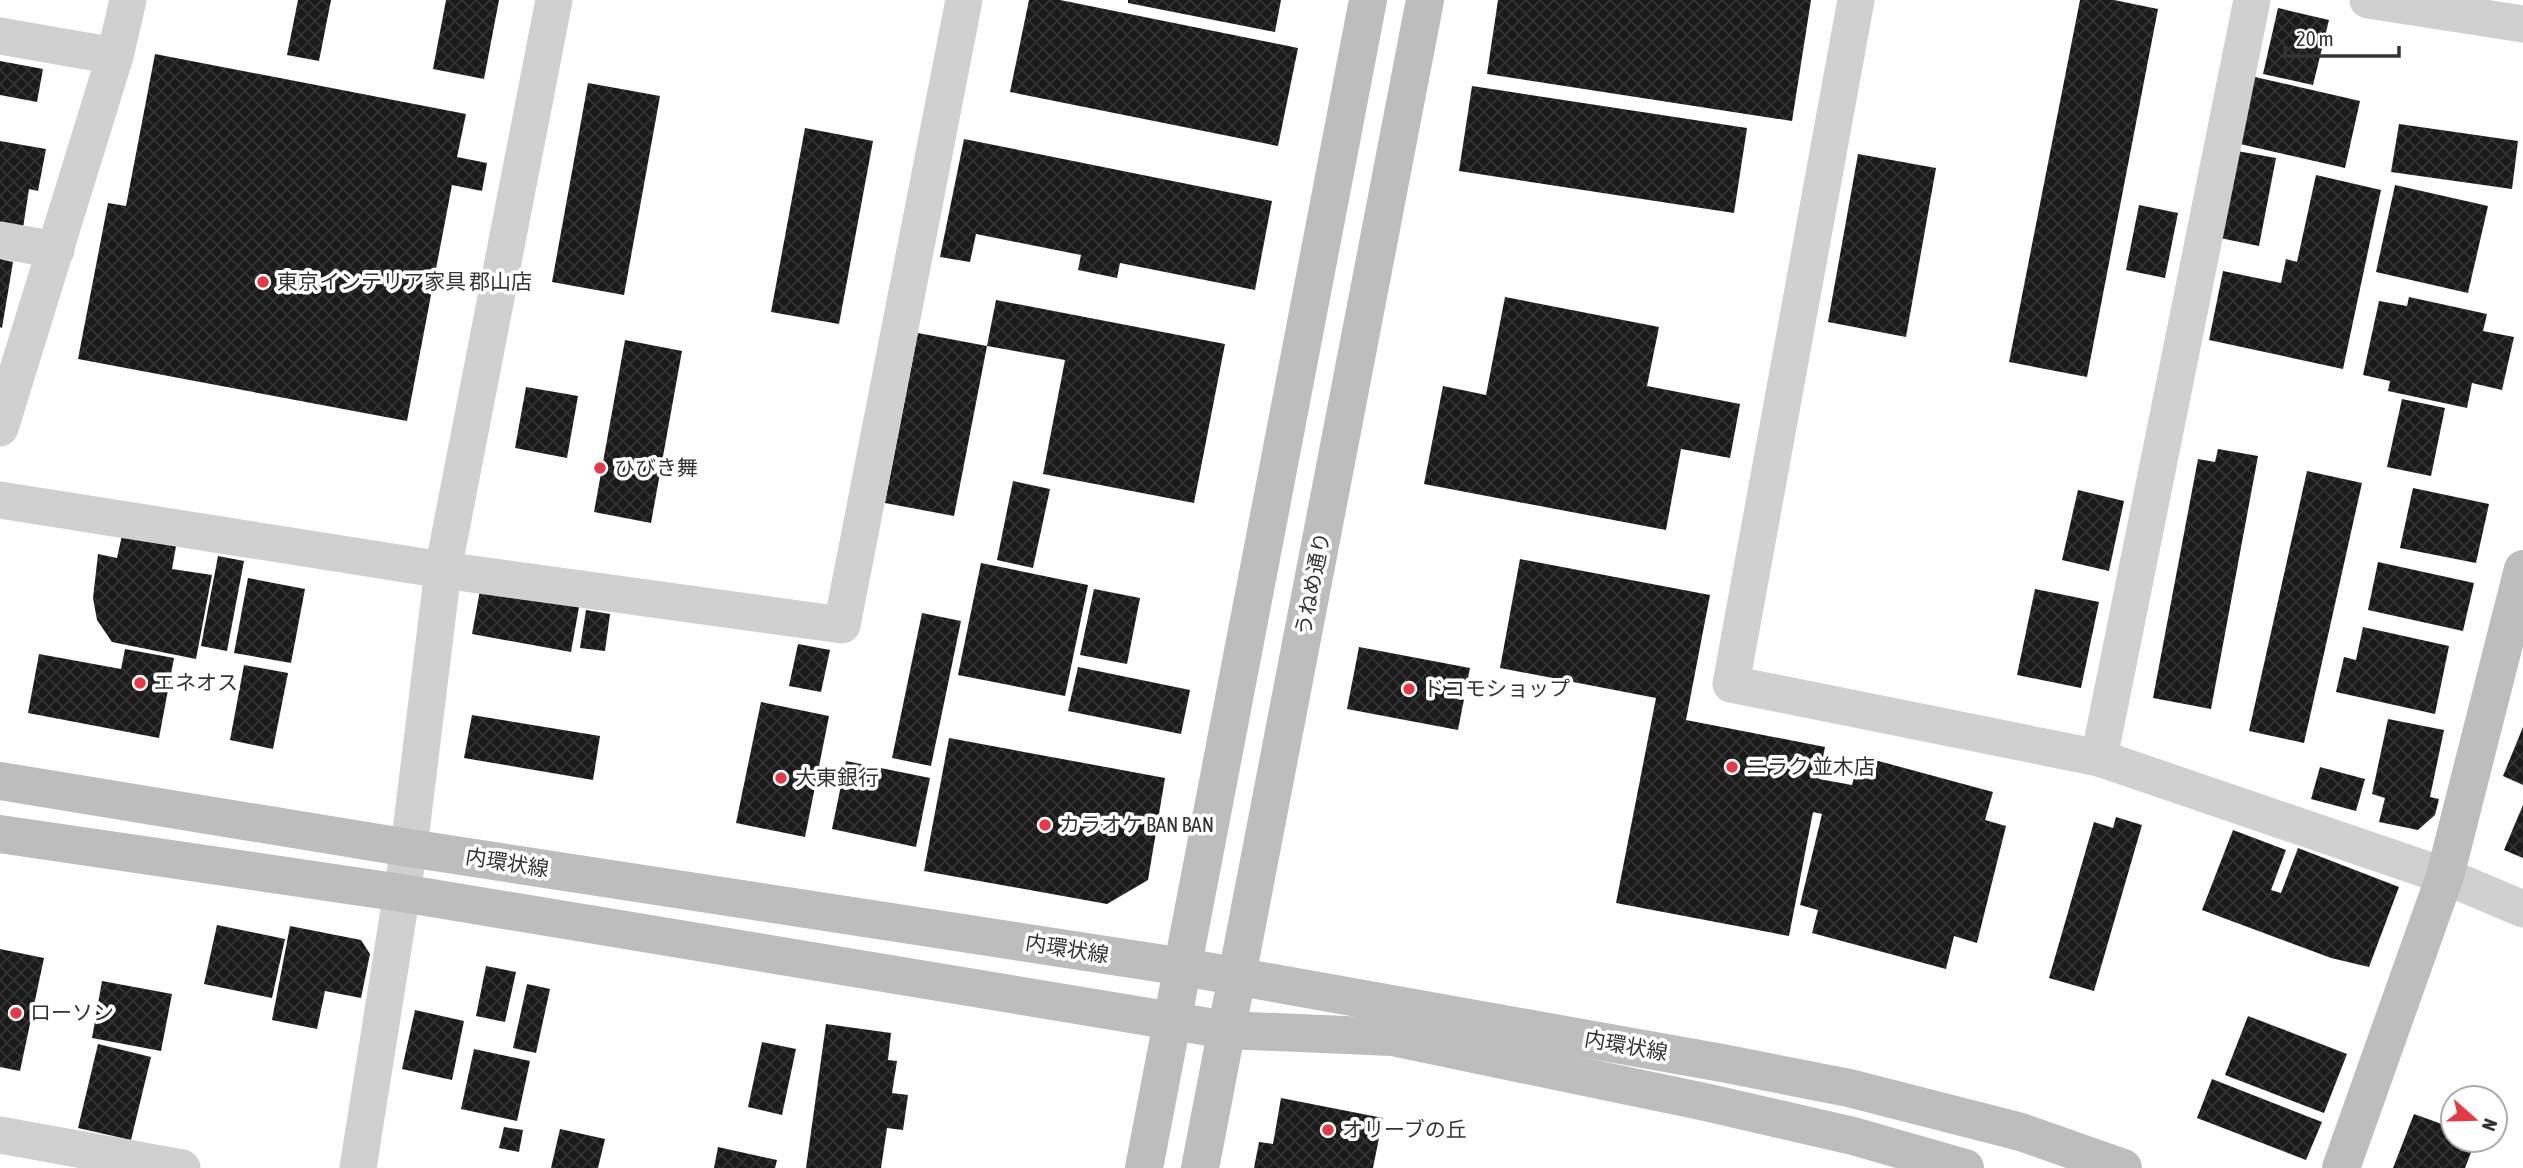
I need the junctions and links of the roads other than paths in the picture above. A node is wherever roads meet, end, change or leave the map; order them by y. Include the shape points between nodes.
1 (128, 0) edge
2 (554, 0) edge
3 (964, 0) edge
4 (1368, 0) edge
5 (1425, 0) edge
6 (1856, 0) edge
7 (2252, 0) edge
8 (2368, 0) edge
9 (2523, 24) edge
10 (0, 36) edge
11 (115, 56) junction
12 (0, 240) edge
13 (55, 250) junction
14 (0, 428) edge
15 (0, 500) edge
16 (443, 570) junction
17 (2521, 584) edge
18 (2099, 758) junction
19 (0, 781) edge
20 (0, 834) edge
21 (409, 848) junction
22 (2445, 876) junction
23 (402, 893) junction
24 (2523, 909) edge
25 (1184, 967) junction
26 (1238, 978) junction
27 (1172, 1020) junction
28 (1227, 1030) junction
29 (0, 1135) edge
30 (182, 1168) edge
31 (358, 1168) edge
32 (1144, 1168) edge
33 (1200, 1168) edge
34 (1965, 1168) edge
35 (2123, 1168) edge
36 (2341, 1168) edge

1 - 11 street
2 - 16 street
3 - 16 street via 842,625
4 - 25 street
5 - 26 street, うねめ通り
6 - 18 street via 1731,684
7 - 18 street
8 - 9 street
10 - 11 street
11 - 13 street
12 - 13 street
13 - 14 street
15 - 16 street
16 - 21 street
17 - 22 street
18 - 22 street
19 - 21 street, 内環状線
20 - 23 street, 内環状線
21 - 23 street
21 - 25 street, 内環状線
22 - 24 street
22 - 36 street
23 - 27 street, 内環状線
23 - 31 street
25 - 26 street, 内環状線
25 - 27 street
26 - 28 street, うねめ通り
26 - 35 street, 内環状線 via 1849,1088 2021,1132
27 - 28 street, 内環状線
27 - 32 street
28 - 33 street, うねめ通り
28 - 34 street, 内環状線 via 1392,1037 1705,1102
29 - 30 street

